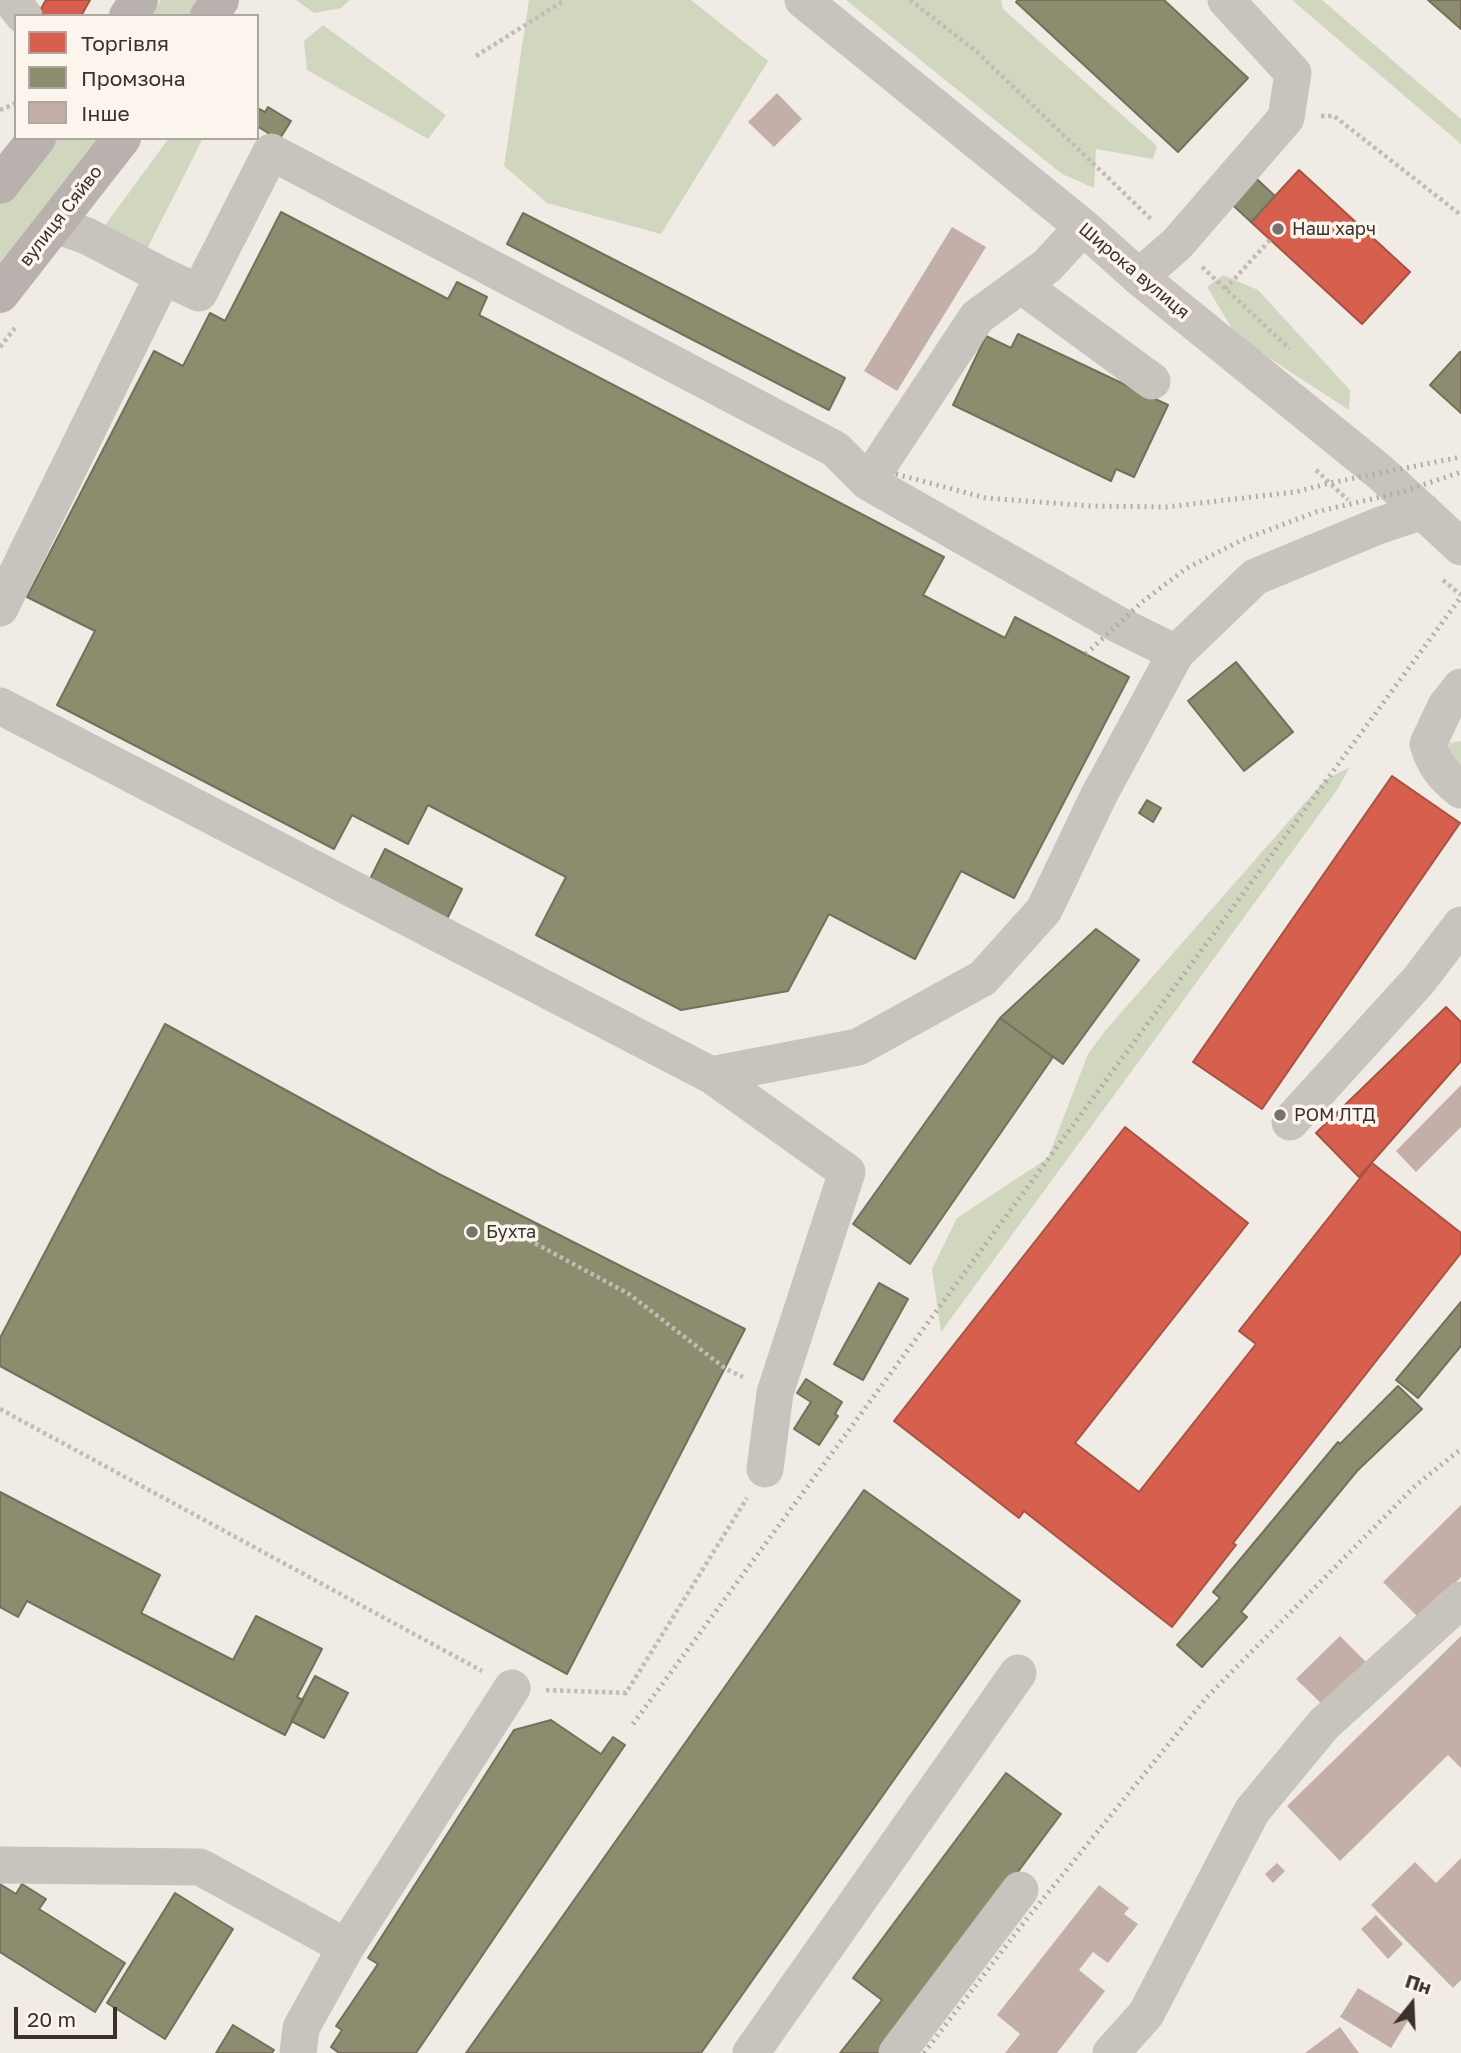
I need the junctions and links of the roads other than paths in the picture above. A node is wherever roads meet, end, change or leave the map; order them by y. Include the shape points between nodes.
1 (11, 0) edge
2 (803, 0) edge
3 (1226, 0) edge
4 (22, 14) edge
5 (35, 140) edge
6 (120, 140) edge
7 (0, 185) edge
8 (56, 225) junction
9 (1083, 227) junction
10 (163, 276) junction
11 (1139, 277) junction
12 (1021, 285) junction
13 (0, 294) edge
14 (1152, 381) dead end
15 (868, 482) junction
16 (1423, 511) junction
17 (1461, 547) edge
18 (0, 608) edge
19 (1176, 653) junction
20 (1461, 687) edge
21 (0, 706) edge
22 (1461, 790) edge
23 (1461, 925) edge
24 (711, 1075) junction
25 (1290, 1122) dead end
26 (765, 1469) road end
27 (1461, 1600) edge
28 (1018, 1673) dead end
29 (512, 1688) road end
30 (0, 1865) edge
31 (1020, 1890) dead end
32 (346, 1947) junction
33 (298, 2053) edge
34 (751, 2053) edge
35 (897, 2053) edge
36 (1111, 2053) edge

1 - 4 street
2 - 9 street, Широка вулиця
3 - 11 street via 1293,73 1286,118 1177,244
5 - 7 main road
6 - 8 main road, вулиця Сяйво
8 - 10 street
8 - 13 main road, вулиця Сяйво
9 - 11 street, Широка вулиця
9 - 12 street via 1048,265
10 - 15 street via 199,293 271,152 835,449
10 - 18 street
11 - 16 street, Широка вулиця
12 - 14 street
12 - 15 street via 977,317
15 - 19 street
16 - 17 street, Широка вулиця
16 - 19 street via 1255,577
19 - 24 street via 1099,795 1044,910 983,978 858,1047
20 - 22 street via 1428,744 1444,777
21 - 24 street
23 - 25 street via 1419,980
24 - 26 street via 847,1172 775,1393
27 - 36 street via 1324,1724 1252,1811 1146,2014
28 - 34 street
29 - 32 street
30 - 32 street via 200,1867
31 - 35 street
32 - 33 street via 301,2028

